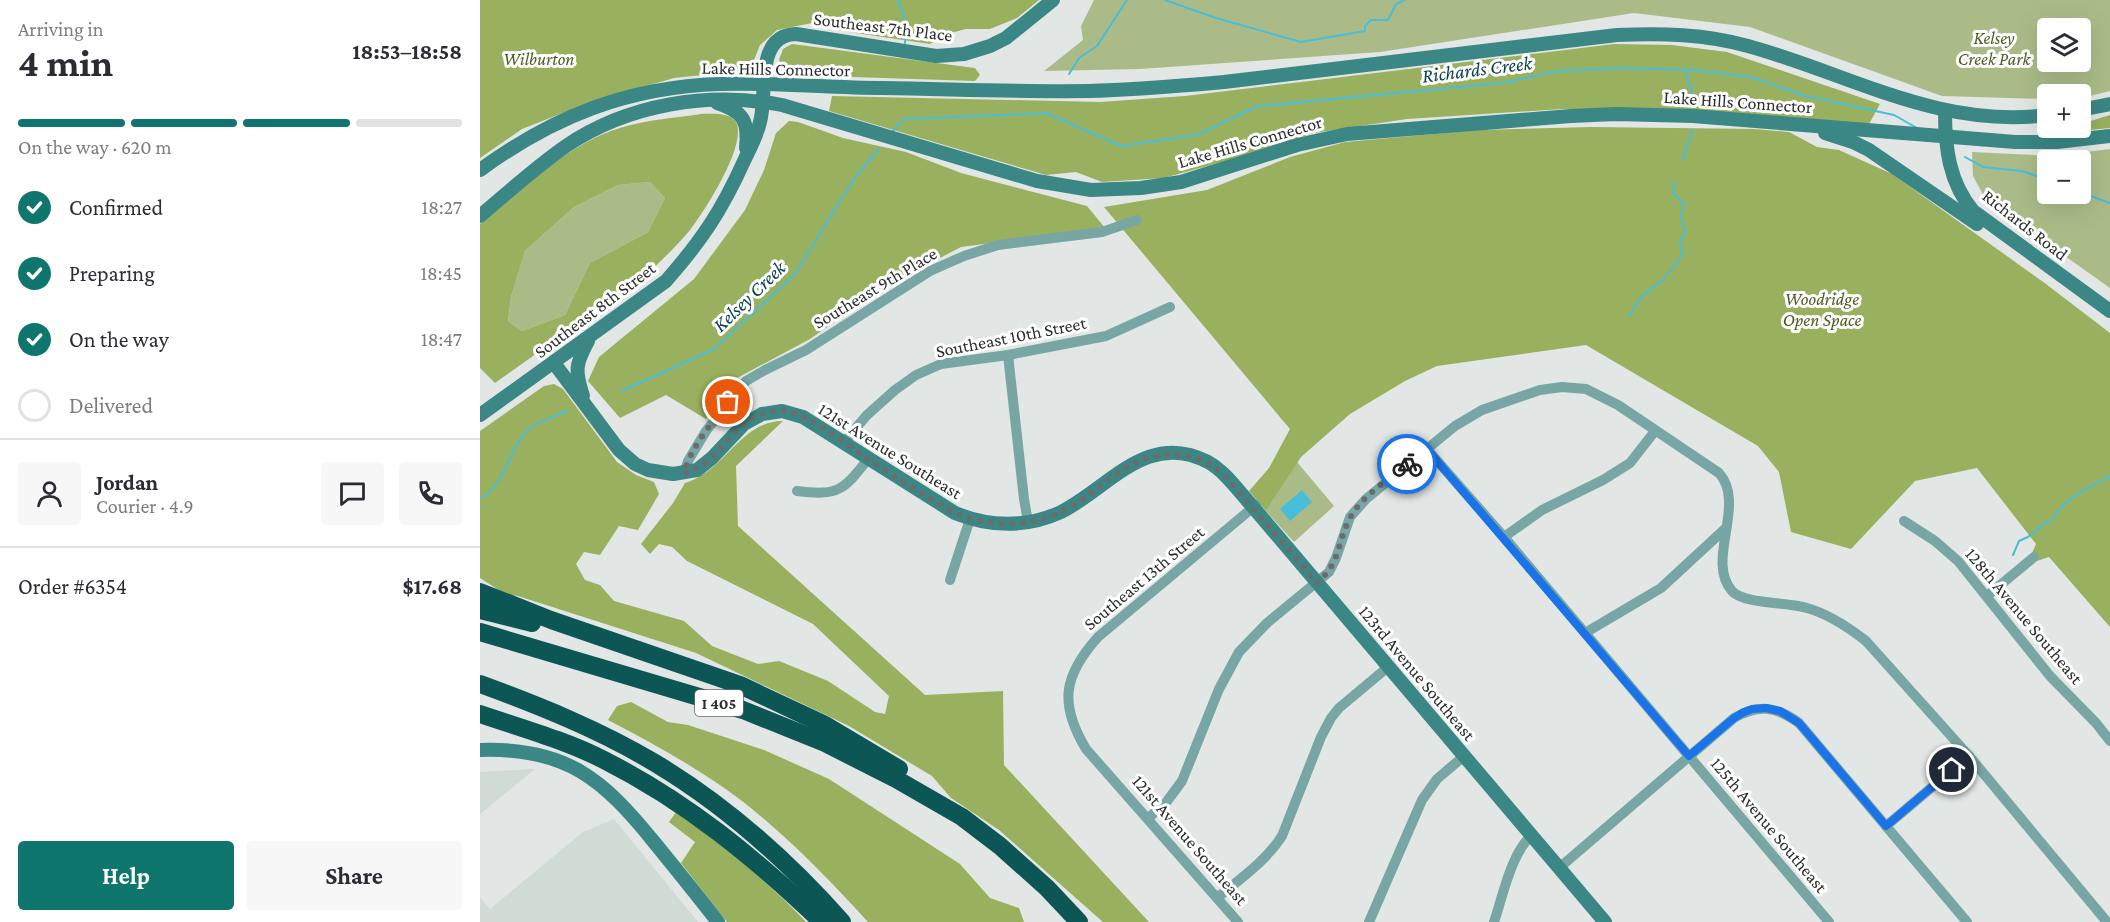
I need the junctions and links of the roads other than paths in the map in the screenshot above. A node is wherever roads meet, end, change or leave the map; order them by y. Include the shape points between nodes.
1 (1053, 0) edge
2 (764, 84) junction
3 (706, 100) junction
4 (764, 102) junction
5 (2110, 104) edge
6 (2091, 108) edge
7 (795, 109) junction
8 (1945, 111) junction
9 (2037, 115) edge
10 (1794, 124) junction
11 (2110, 136) edge
12 (1946, 137) junction
13 (746, 157) junction
14 (480, 170) edge
15 (480, 216) edge
16 (1137, 220) dead end
17 (2030, 254) junction
18 (1170, 307) dead end
19 (2110, 311) edge
20 (591, 336) junction
21 (1008, 355) junction
22 (554, 363) junction
23 (586, 404) junction
24 (480, 415) edge
25 (1655, 430) junction
26 (844, 442) junction
27 (1426, 448) junction
28 (1195, 457) joint
29 (868, 459) junction
30 (684, 473) junction
31 (797, 491) dead end
32 (1254, 506) junction
33 (970, 519) junction
34 (1904, 521) dead end
35 (1028, 522) junction
36 (1726, 528) junction
37 (1504, 537) junction
38 (2034, 557) dead end
39 (950, 580) dead end
40 (1317, 583) junction
41 (480, 592) edge
42 (1987, 596) junction
43 (480, 609) edge
44 (480, 632) edge
45 (1585, 633) junction
46 (627, 647) junction
47 (1388, 667) junction
48 (480, 684) edge
49 (1069, 689) joint
50 (480, 714) edge
51 (2110, 741) edge
52 (480, 750) edge
53 (1464, 756) junction
54 (1689, 756) junction
55 (1969, 756) junction
56 (945, 807) junction
57 (1148, 818) junction
58 (1886, 826) junction
59 (1532, 835) junction
60 (1559, 868) junction
61 (1218, 898) junction
62 (718, 922) edge
63 (822, 922) edge
64 (842, 922) edge
65 (1079, 922) edge
66 (1238, 922) edge
67 (1369, 922) edge
68 (1494, 922) edge
69 (1605, 922) edge
70 (1829, 922) edge
71 (1967, 922) edge
72 (2107, 922) edge

1 - 2 main road, Southeast 7th Place via 1006,38 964,54 936,56 814,36 783,35 771,47
2 - 4 main road, Southeast 8th Street
2 - 8 main road, Lake Hills Connector via 1023,91 1170,87 1658,33 1747,45
2 - 14 main road, Lake Hills Connector via 680,87 618,99 553,124
3 - 4 main road, Lake Hills Connector
3 - 13 main road via 734,109 743,119 748,135
3 - 15 main road, Lake Hills Connector via 647,110 606,124 550,158
4 - 7 main road, Lake Hills Connector
4 - 13 main road, Southeast 8th Street via 757,134
5 - 6 main road
7 - 10 main road, Lake Hills Connector via 1037,181 1091,190 1181,182 1329,137 1451,124 1616,114
7 - 13 main road via 774,115
8 - 9 main road, Lake Hills Connector via 2000,117
8 - 12 main road, Richards Road
10 - 12 main road, Lake Hills Connector
10 - 17 main road via 1869,150 1976,224
11 - 12 main road, Lake Hills Connector via 2048,142
12 - 17 main road, Richards Road via 1950,167 1961,197 1980,219
13 - 20 main road, Southeast 8th Street via 723,205 690,254 666,281
16 - 30 street, Southeast 9th Place via 1102,232 999,245 930,271 806,350 746,381 706,431
17 - 19 main road, Richards Road
18 - 21 street, Southeast 10th Street via 1106,336
20 - 22 main road, Southeast 8th Street
20 - 23 main road via 577,369
21 - 26 street, Southeast 10th Street via 941,364 916,375 879,403
21 - 35 street
22 - 23 main road
22 - 24 main road, Southeast 8th Street
23 - 30 main road via 628,459 648,470
25 - 27 street via 1586,389 1562,387 1482,411
25 - 36 street via 1725,479 1731,499
25 - 37 street via 1630,463 1542,510
26 - 29 main road, 121st Avenue Southeast
26 - 30 main road, 121st Avenue Southeast via 790,412 772,411 744,424 705,465
27 - 37 street, 125th Avenue Southeast
27 - 40 street via 1358,507 1346,527 1334,564
28 - 32 main road, 123rd Avenue Southeast via 1219,470
28 - 35 main road, 121st Avenue Southeast via 1150,455 1061,512
29 - 31 street via 837,490 819,494
29 - 33 main road, 121st Avenue Southeast
32 - 40 main road, 123rd Avenue Southeast
32 - 49 street, Southeast 13th Street via 1098,637 1077,662
33 - 35 main road, 121st Avenue Southeast via 989,523
33 - 39 street
34 - 42 street, 128th Avenue Southeast via 1948,552
36 - 45 street via 1661,588
36 - 55 street via 1725,577 1732,591 1746,600 1807,608 1858,634
37 - 45 street, 125th Avenue Southeast
38 - 42 street
40 - 47 main road, 123rd Avenue Southeast
40 - 57 street via 1266,623 1239,652 1182,781 1165,804
41 - 46 highway
42 - 51 street, 128th Avenue Southeast via 2050,676
43 - 46 highway
44 - 56 highway, I 405 via 786,726
45 - 54 street, 125th Avenue Southeast
46 - 56 highway via 740,685 825,725 892,764
47 - 53 main road, 123rd Avenue Southeast
47 - 61 street via 1331,718 1282,836 1264,858
48 - 64 highway via 570,720 655,764 740,824 780,858
49 - 57 street, 121st Avenue Southeast via 1069,713 1082,742
50 - 63 highway via 571,746 645,783 705,821 750,856
52 - 62 main road via 539,754 572,766 604,786
53 - 59 main road, 123rd Avenue Southeast
53 - 67 street via 1437,779 1422,800
54 - 58 street via 1734,718 1752,709 1780,711 1799,723
54 - 60 street
54 - 70 street, 125th Avenue Southeast
55 - 58 street
55 - 72 street
56 - 65 highway, I 405 via 1000,846
57 - 61 street, 121st Avenue Southeast
58 - 71 street
59 - 60 main road, 123rd Avenue Southeast
59 - 68 street via 1517,855
60 - 69 main road, 123rd Avenue Southeast
61 - 66 street, 121st Avenue Southeast

